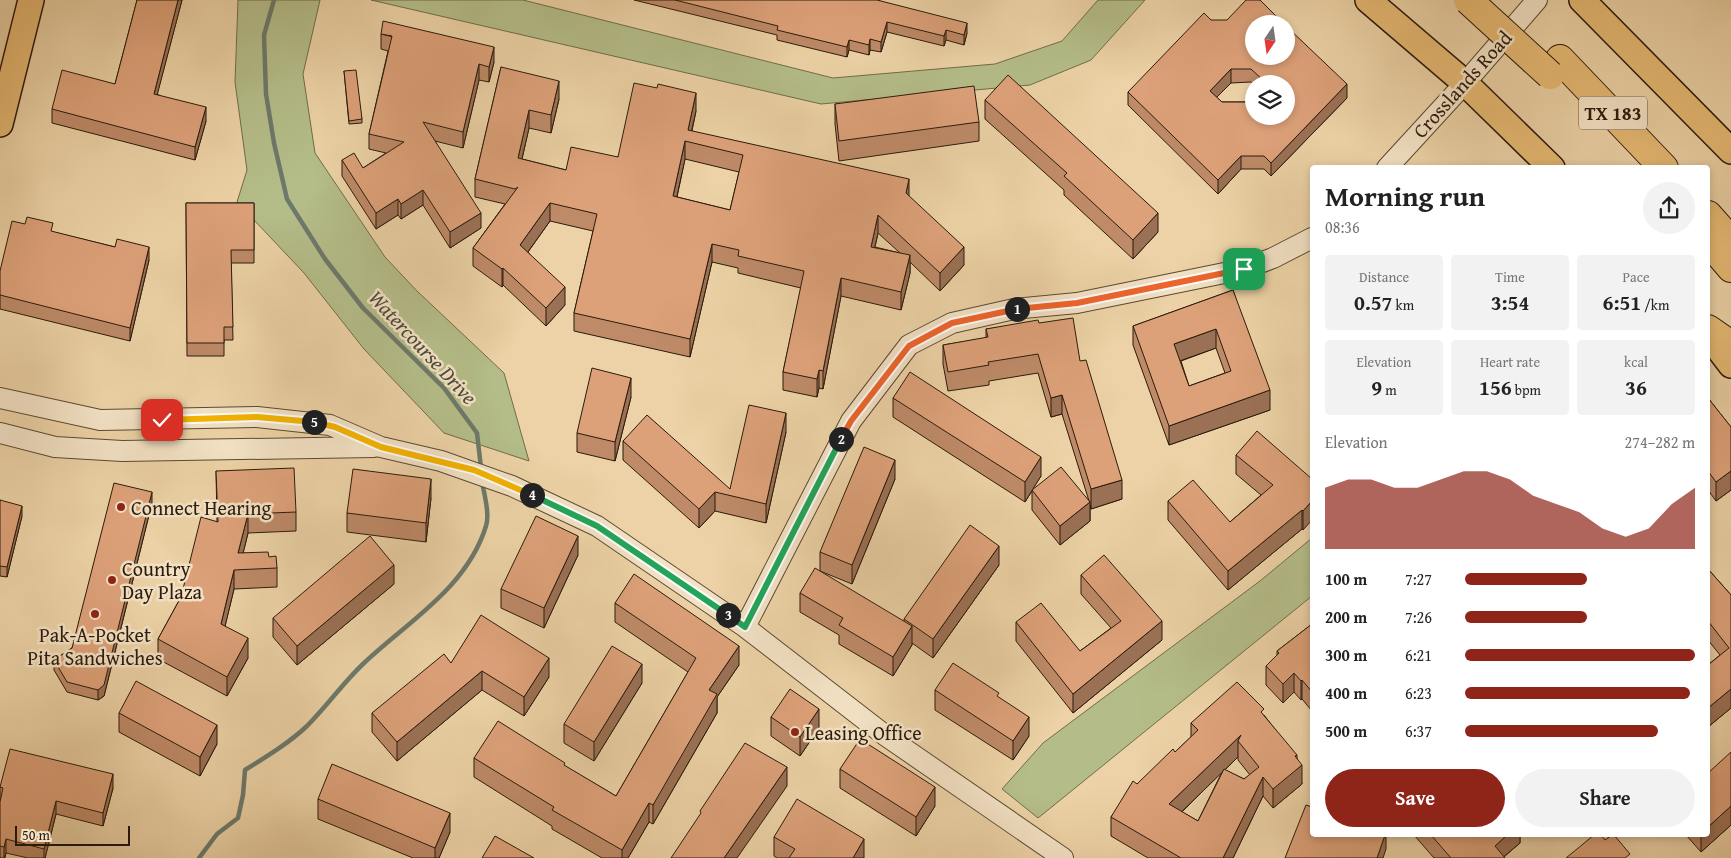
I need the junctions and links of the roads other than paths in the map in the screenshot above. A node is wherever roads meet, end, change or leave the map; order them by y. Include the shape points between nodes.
1 (31, 0) edge
2 (1368, 0) edge
3 (1468, 0) edge
4 (1496, 0) edge
5 (1537, 0) edge
6 (1582, 0) edge
7 (1555, 67) junction
8 (1465, 83) junction
9 (0, 124) edge
10 (1731, 151) edge
11 (1390, 165) edge
12 (1549, 165) edge
13 (1637, 165) edge
14 (1661, 165) edge
15 (1710, 217) edge
16 (1310, 239) edge
17 (1731, 241) edge
18 (1710, 243) edge
19 (1731, 268) edge
20 (1710, 330) edge
21 (1710, 338) edge
22 (1731, 345) edge
23 (1731, 365) edge
24 (0, 398) edge
25 (0, 433) edge
26 (381, 447) junction
27 (745, 627) junction
28 (1063, 858) edge

1 - 9 main road
2 - 8 main road
3 - 7 highway, TX 183, bridge
4 - 7 highway, TX 183
5 - 8 street, Crosslands Road
6 - 10 main road
7 - 13 highway, TX 183
7 - 14 highway, TX 183
8 - 11 street, Crosslands Road
8 - 12 main road
15 - 17 highway
16 - 27 street via 1244,269 1077,303 1014,309 952,323 909,346 851,421
18 - 19 highway
20 - 22 highway
21 - 23 main road
24 - 26 street via 100,420 250,417 295,420 330,425
25 - 26 street via 55,447 122,450
26 - 27 street via 440,461 512,486 597,526
27 - 28 street via 886,736

